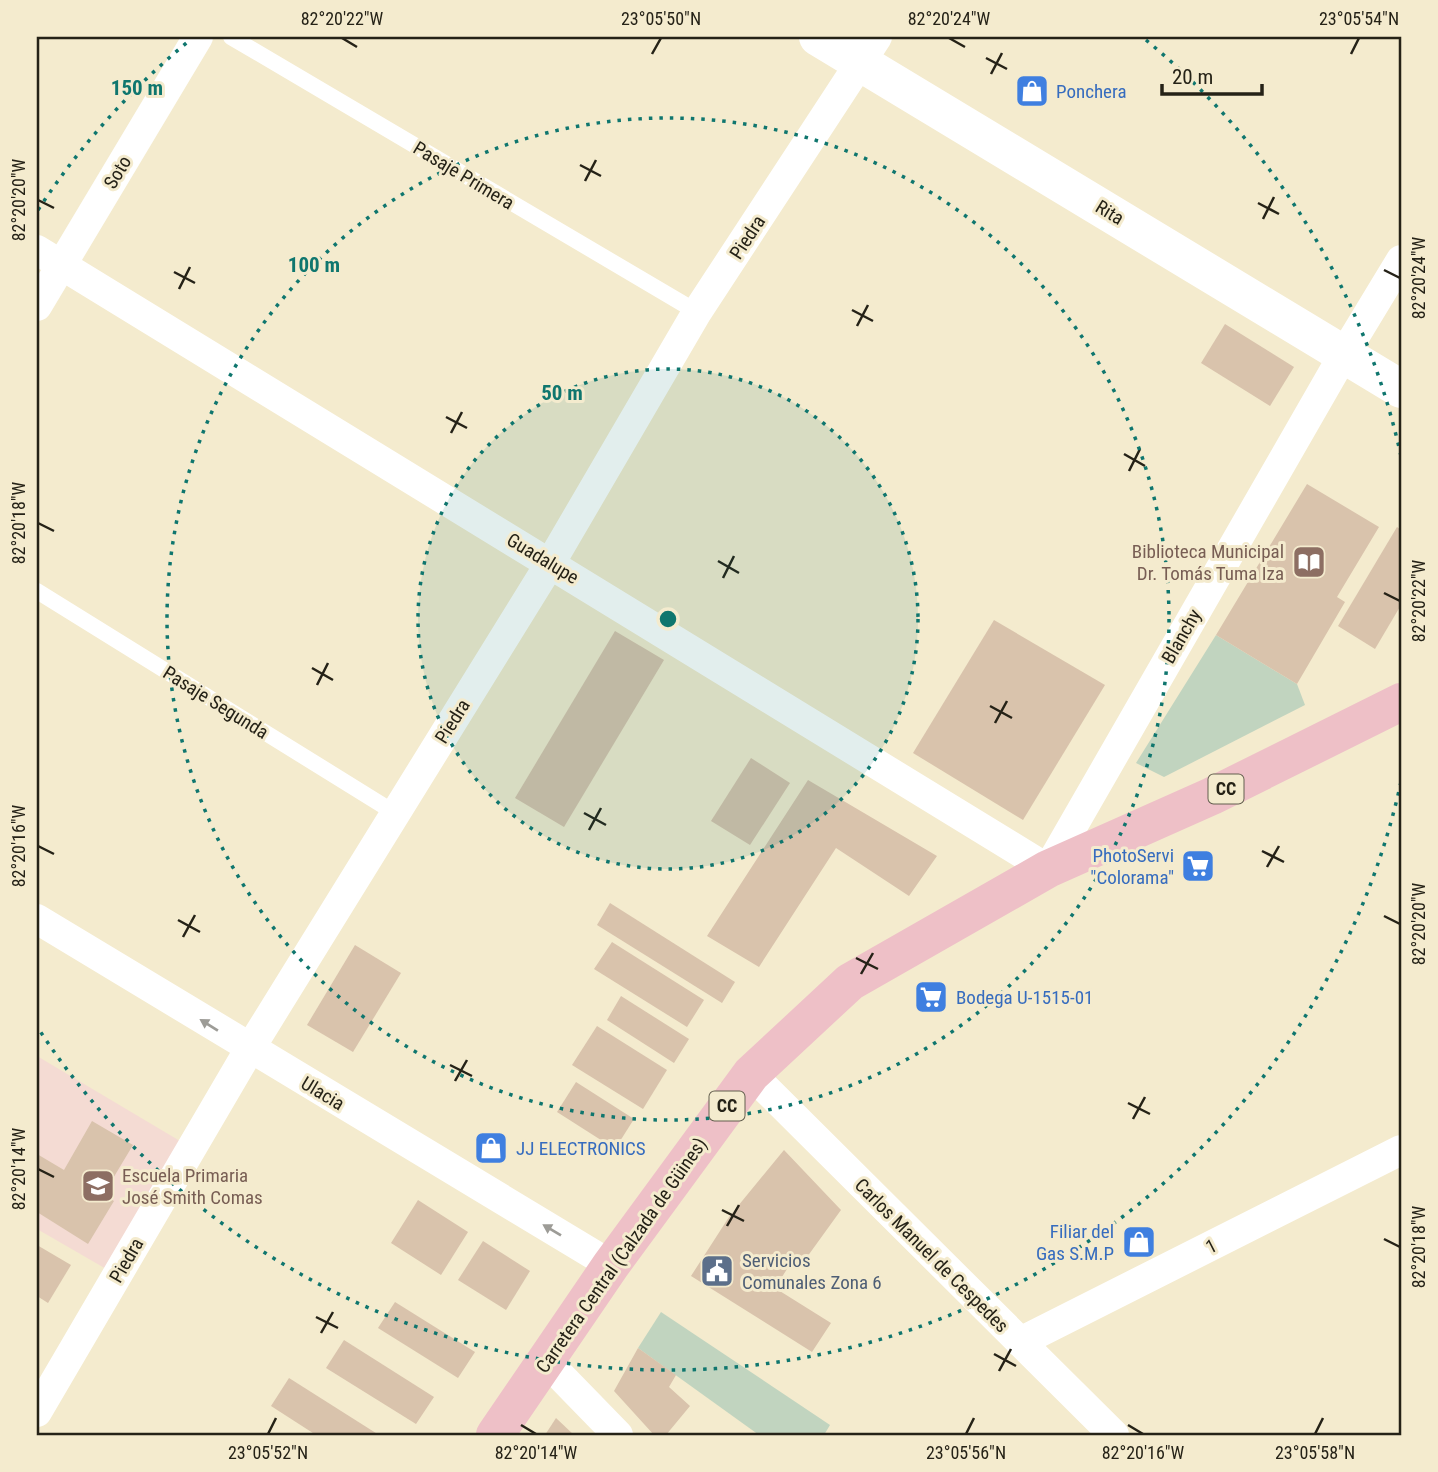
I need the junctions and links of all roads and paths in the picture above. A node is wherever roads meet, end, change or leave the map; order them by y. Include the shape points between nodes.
1 (198, 37) edge
2 (231, 37) edge
3 (818, 37) edge
4 (869, 50) edge
5 (49, 258) edge
6 (1401, 260) edge
7 (37, 306) edge
8 (697, 313) junction
9 (1343, 354) junction
10 (1401, 389) edge
11 (551, 562) junction
12 (37, 591) edge
13 (1401, 702) edge
14 (395, 813) junction
15 (1048, 869) junction
16 (37, 919) edge
17 (249, 1050) junction
18 (751, 1074) junction
19 (1401, 1150) edge
20 (611, 1265) junction
21 (1020, 1342) junction
22 (546, 1361) junction
23 (37, 1412) edge
24 (495, 1435) edge
25 (618, 1435) edge
26 (1114, 1435) edge

1 - 5 street, Soto
2 - 8 lane, Pasaje Primera
3 - 4 street, Rita
4 - 8 street, Piedra
4 - 9 street, Rita
5 - 7 street, Soto
5 - 11 street, Guadalupe
6 - 9 street, Blanchy
8 - 11 street, Piedra
9 - 10 street, Rita
9 - 15 street, Blanchy
11 - 14 street, Piedra
11 - 15 street, Guadalupe
12 - 14 lane, Pasaje Segunda
13 - 15 main road, Carretera Central (Calzada de Güines) / CC via 1212,796
14 - 17 street, Piedra
15 - 18 main road, Carretera Central (Calzada de Güines) / CC via 850,982
17 -> 16 street, Ulacia
20 -> 17 street, Ulacia
17 - 23 street, Piedra
18 - 20 main road, Carretera Central (Calzada de Güines) / CC
18 - 21 street, Carlos Manuel de Cespedes
19 - 21 street, 1
20 - 22 main road, Carretera Central (Calzada de Güines) / CC
21 - 26 street, Carlos Manuel de Cespedes
22 - 24 main road, Carretera Central (Calzada de Güines) / CC
22 - 25 street

